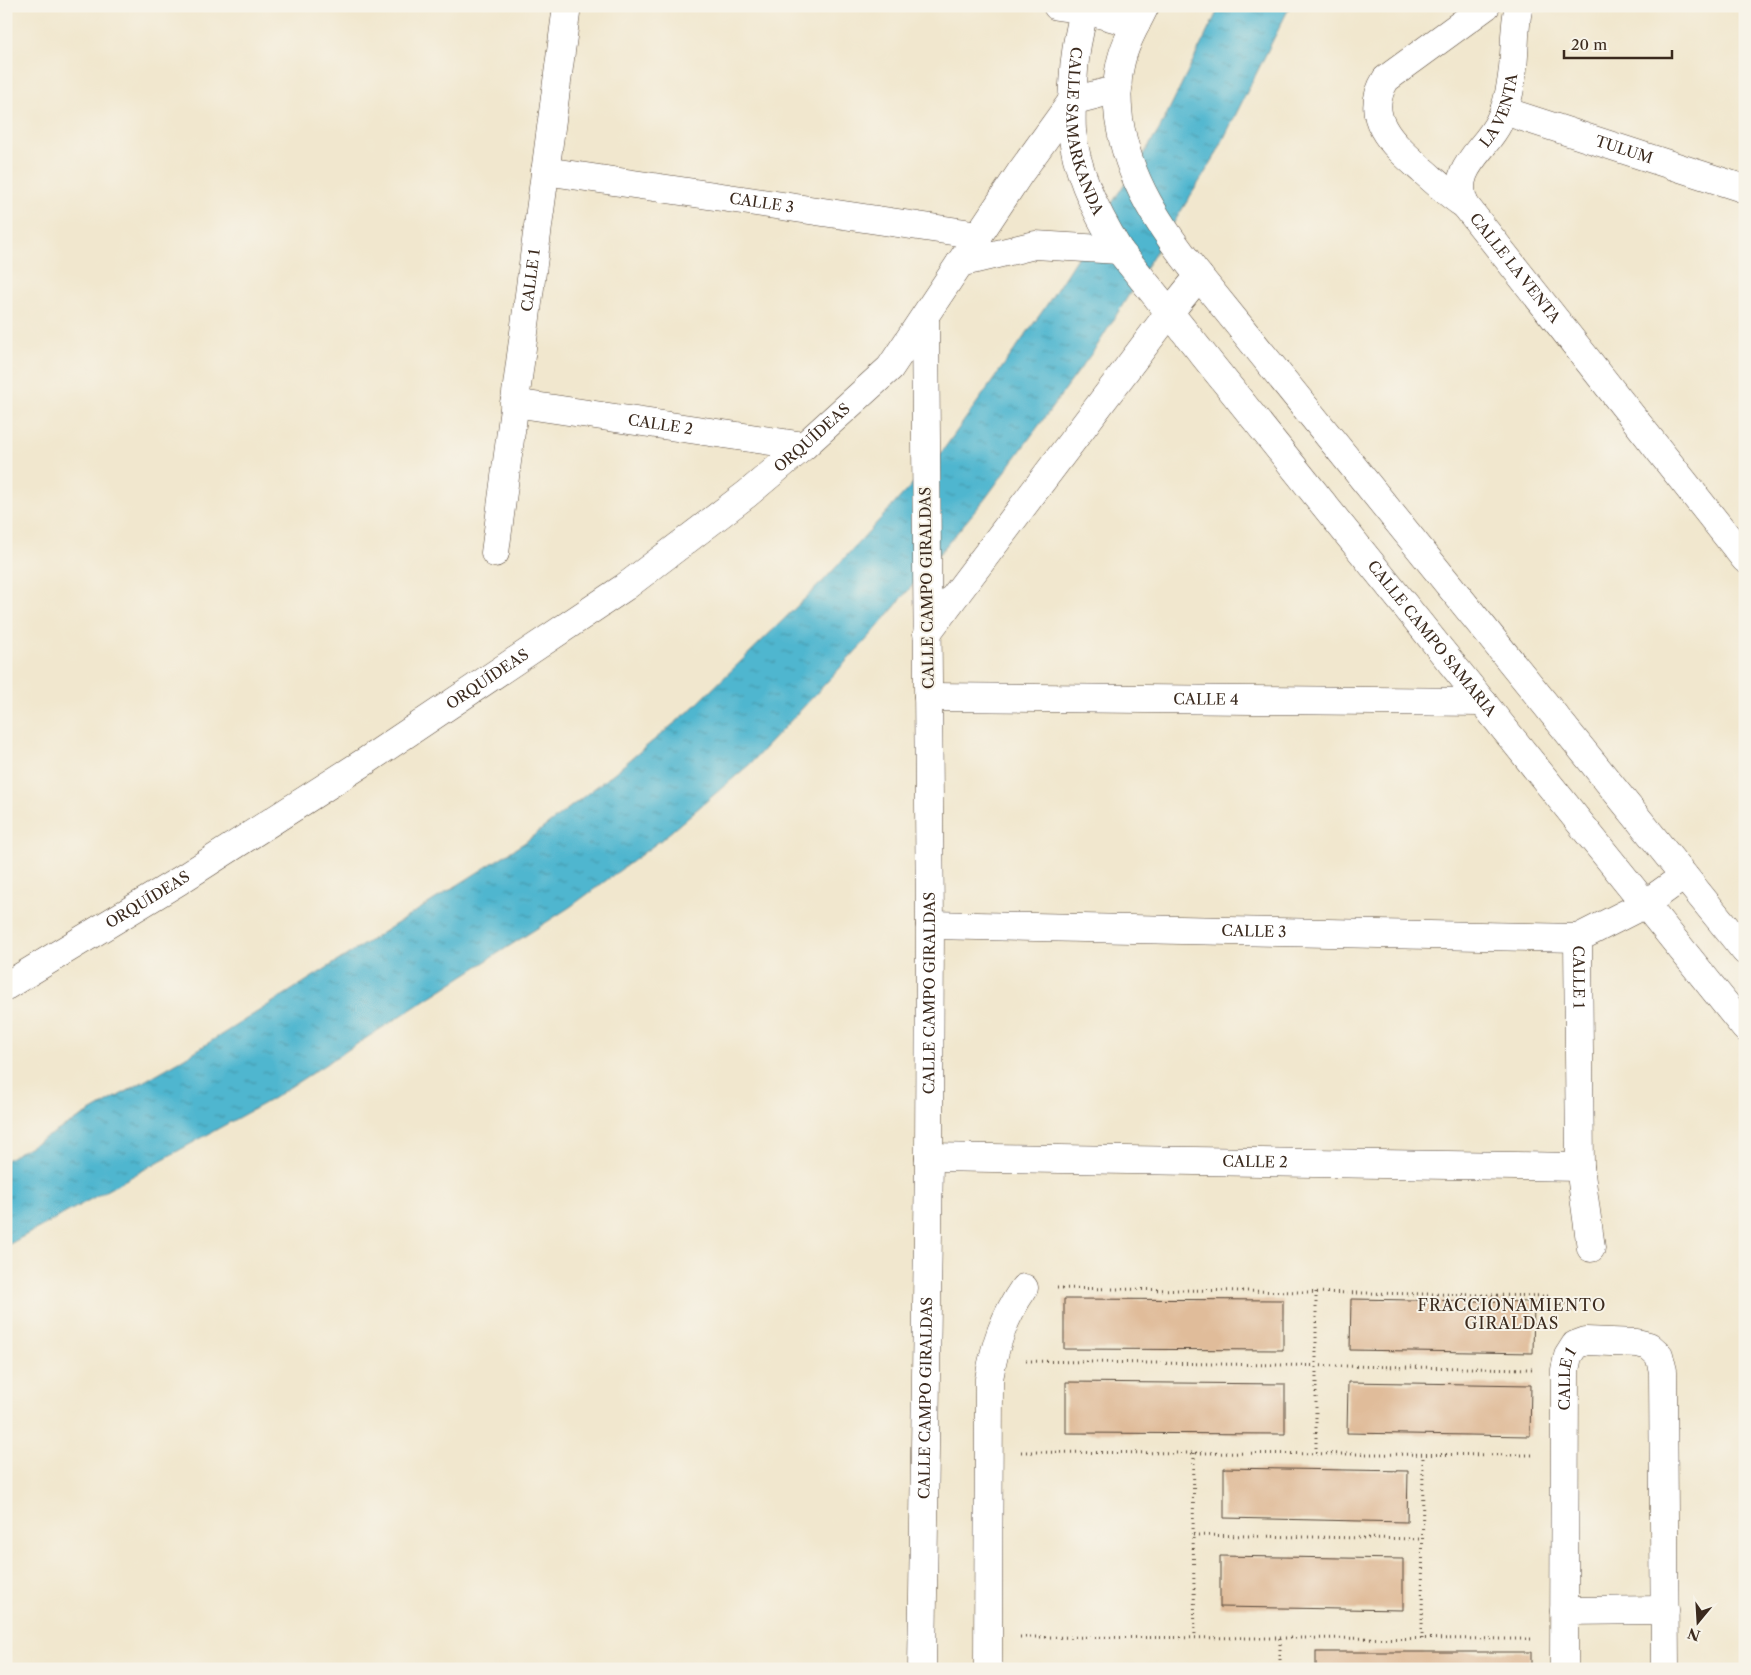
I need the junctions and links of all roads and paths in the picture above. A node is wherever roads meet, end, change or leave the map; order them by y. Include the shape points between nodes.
1 (567, 6) edge
2 (1057, 6) edge
3 (1486, 6) edge
4 (1519, 6) edge
5 (1085, 8) edge
6 (1141, 15) edge
7 (1118, 90) junction
8 (1072, 101) junction
9 (1504, 111) junction
10 (545, 171) junction
11 (1745, 190) edge
12 (1465, 205) junction
13 (979, 235) junction
14 (1119, 250) junction
15 (960, 264) junction
16 (1199, 276) junction
17 (1169, 313) junction
18 (925, 318) junction
19 (514, 403) junction
20 (804, 446) junction
21 (495, 553) dead end
22 (1745, 559) edge
23 (927, 633) junction
24 (928, 697) junction
25 (1483, 702) junction
26 (1684, 876) junction
27 (1646, 904) junction
28 (930, 925) junction
29 (1578, 938) junction
30 (1745, 952) edge
31 (6, 986) edge
32 (1745, 1028) edge
33 (929, 1157) junction
34 (1580, 1167) junction
35 (1591, 1248) dead end
36 (1024, 1288) joint
37 (1316, 1292) junction
38 (1586, 1340) junction
39 (992, 1361) junction
40 (1317, 1365) junction
41 (1565, 1370) junction
42 (989, 1451) junction
43 (1194, 1453) junction
44 (1316, 1454) junction
45 (1423, 1454) junction
46 (1565, 1455) junction
47 (1194, 1535) junction
48 (1422, 1539) junction
49 (1665, 1610) junction
50 (1564, 1611) junction
51 (988, 1637) junction
52 (1195, 1638) junction
53 (1280, 1639) junction
54 (1422, 1639) junction
55 (1564, 1639) junction
56 (922, 1669) edge
57 (988, 1669) edge
58 (1280, 1669) edge
59 (1564, 1669) edge
60 (1665, 1669) edge

1 - 10 street, CALLE 1
2 - 5 street
3 - 12 street, CALLE LA VENTA via 1386,79 1377,98 1378,116 1390,140
4 - 9 street, LA VENTA
5 - 6 street
5 - 8 street, CALLE SAMARKANDA via 1076,48
6 - 7 street, CALLE SAMARKANDA via 1126,44
7 - 8 street
7 - 16 street, CALLE SAMARKANDA via 1117,106 1131,168 1160,224
8 - 13 street, ORQUÍDEAS
8 - 14 street, CALLE SAMARKANDA via 1072,132 1088,189 1103,225
9 - 11 street, TULUM
9 - 12 street, LA VENTA via 1491,136 1462,175 1461,196
10 - 13 street, CALLE 3
10 - 19 street, CALLE 1
12 - 22 street, CALLE LA VENTA
13 - 15 street, ORQUÍDEAS
14 - 15 street via 1035,245
14 - 17 street, CALLE CAMPO SAMARIA
15 - 18 street, ORQUÍDEAS
16 - 17 street
16 - 26 street
17 - 23 street
17 - 25 street, CALLE CAMPO SAMARIA
18 - 20 street, ORQUÍDEAS via 890,368
18 - 23 street, CALLE CAMPO GIRALDAS
19 - 20 street, CALLE 2
19 - 21 street, CALLE 1
20 - 31 street, ORQUÍDEAS via 625,587 366,761 179,881
23 - 24 street, CALLE CAMPO GIRALDAS
24 - 25 street, CALLE 4
24 - 28 street, CALLE CAMPO GIRALDAS
25 - 27 street, CALLE CAMPO SAMARIA
26 - 27 street
26 - 30 street
27 - 29 street
27 - 32 street, CALLE CAMPO SAMARIA
28 - 29 street, CALLE 3
28 - 33 street, CALLE CAMPO GIRALDAS
29 - 34 street, CALLE 1
33 - 34 street, CALLE 2
33 - 56 street, CALLE CAMPO GIRALDAS
34 - 35 street, CALLE 1
36 - 37 path
36 - 39 street via 1001,1328
37 - 38 path via 1549,1296 1562,1300 1570,1309
37 - 40 path
38 - 41 street, CALLE 1 via 1575,1345
38 - 49 street, CALLE 1 via 1637,1343 1648,1346 1659,1355 1663,1371
39 - 40 path
39 - 42 street
40 - 41 path
40 - 44 path
41 - 46 street, CALLE 1
42 - 43 path
42 - 51 street
43 - 44 path
43 - 47 path
44 - 45 path
45 - 46 path
45 - 48 path
46 - 50 street, CALLE 1
47 - 48 path
47 - 52 path
48 - 54 path
49 - 50 street
49 - 60 street, CALLE 1
50 - 55 street, CALLE 1
51 - 52 path
51 - 57 street
52 - 53 path
53 - 54 path
53 - 58 path
54 - 55 path
55 - 59 street, CALLE 1

